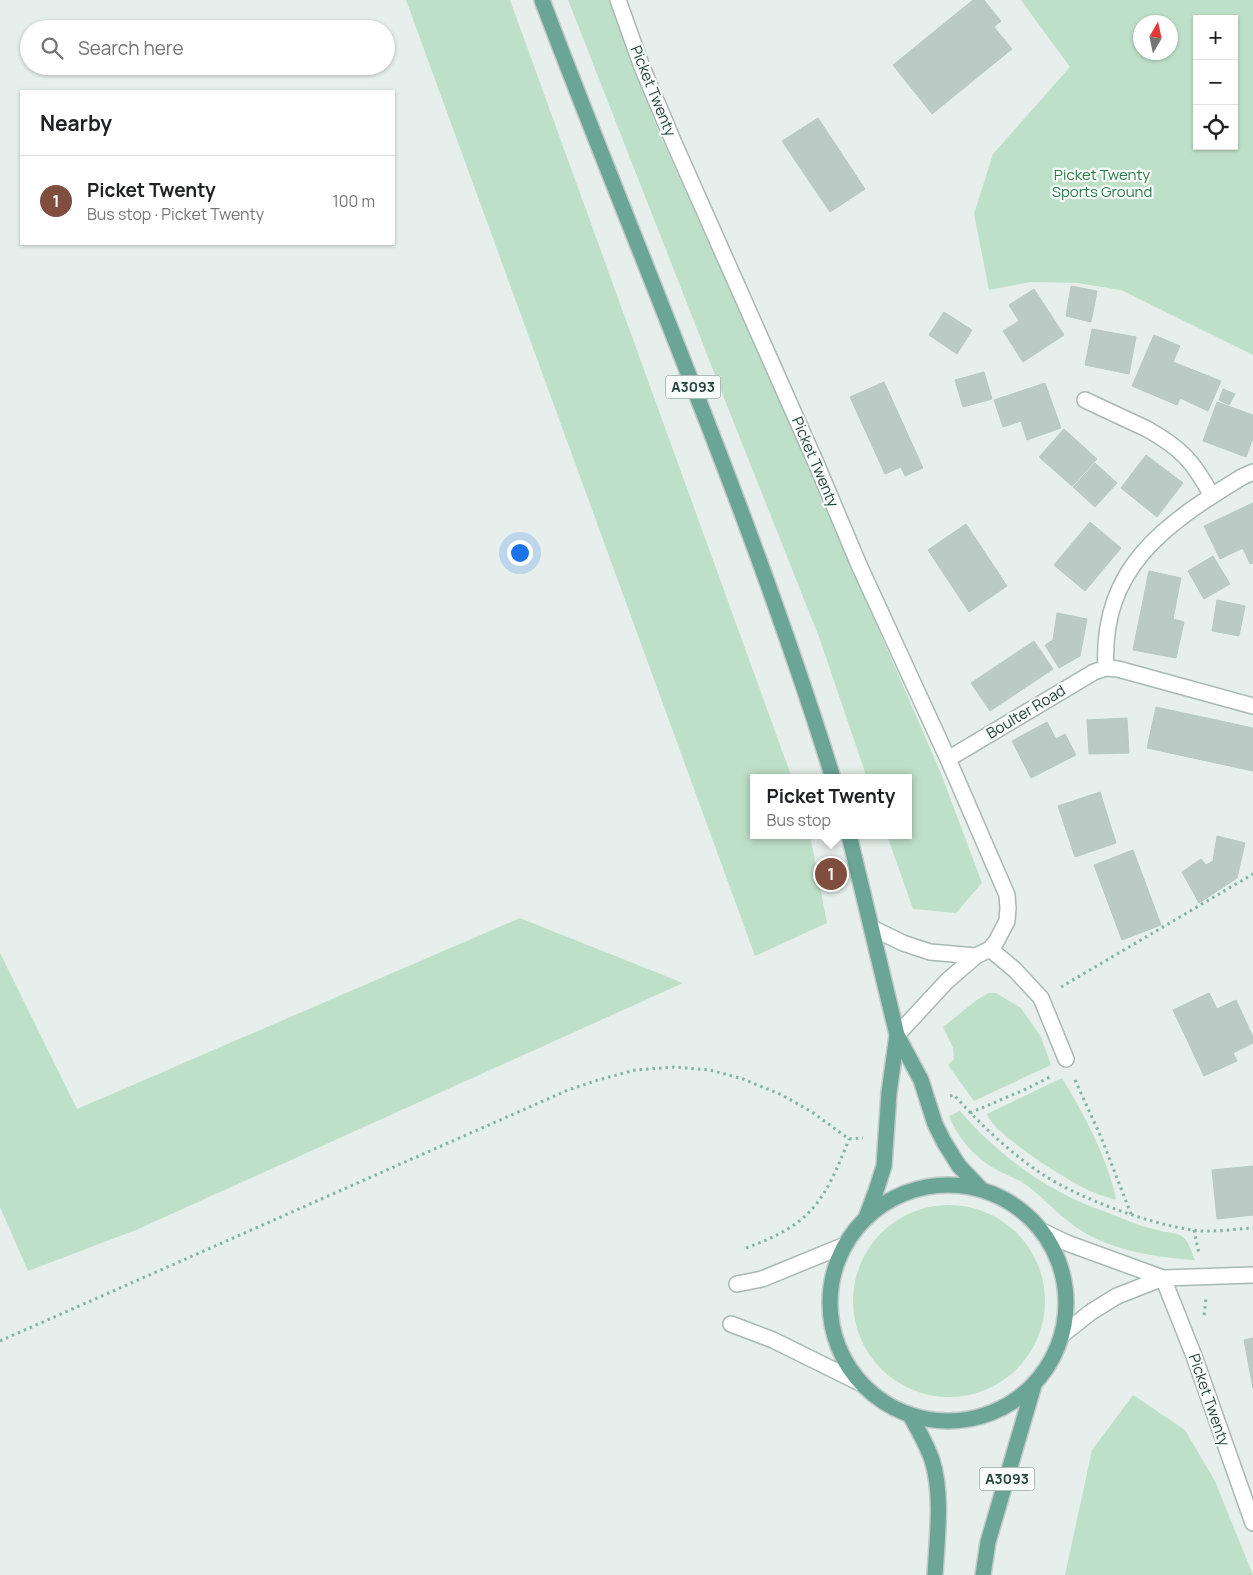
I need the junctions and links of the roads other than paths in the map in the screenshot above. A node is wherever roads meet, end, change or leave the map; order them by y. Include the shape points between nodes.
1 (542, 0) edge
2 (618, 0) edge
3 (1085, 400) dead end
4 (1248, 474) edge
5 (1212, 496) junction
6 (1106, 668) junction
7 (1253, 706) edge
8 (948, 759) junction
9 (832, 774) edge
10 (850, 839) edge
11 (872, 928) junction
12 (990, 949) junction
13 (976, 956) junction
14 (897, 1035) junction
15 (1068, 1063) road end
16 (982, 1190) junction
17 (865, 1218) junction
18 (1042, 1231) junction
19 (845, 1245) junction
20 (1253, 1275) edge
21 (1162, 1278) junction
22 (737, 1284) dead end
23 (731, 1324) dead end
24 (1062, 1335) junction
25 (860, 1383) junction
26 (1034, 1385) junction
27 (910, 1416) junction
28 (1253, 1523) edge
29 (935, 1575) edge
30 (983, 1575) edge

1 - 9 main road, A3093 via 753,541 803,680
2 - 8 street, Picket Twenty via 674,144
3 - 5 street via 1168,441 1183,453
4 - 5 street
5 - 6 street via 1150,544 1126,575 1110,617
6 - 7 street
6 - 8 street, Boulter Road via 1094,672
8 - 12 street, Picket Twenty via 1007,896 1007,921
10 - 11 main road
11 - 13 street via 930,952
11 - 14 main road
12 - 13 street
12 - 15 street via 1041,998
13 - 14 street
14 - 16 main road via 922,1080 944,1142 959,1166
14 - 17 main road via 884,1166
16 - 17 main road via 946,1185 911,1190
16 - 18 main road via 1015,1205
17 - 19 main road
18 - 21 street
18 - 24 main road via 1062,1270 1066,1291
19 - 22 street via 762,1279
19 - 25 main road via 835,1268 830,1316 835,1340
20 - 21 street
21 - 24 street via 1117,1296
21 - 28 street, Picket Twenty via 1194,1356
23 - 25 street via 773,1340
24 - 26 main road via 1056,1354
25 - 27 main road via 883,1402
26 - 27 main road via 1014,1402 989,1414 963,1421 936,1421
26 - 30 main road, A3093 via 988,1542
27 - 29 main road via 932,1459 936,1478

